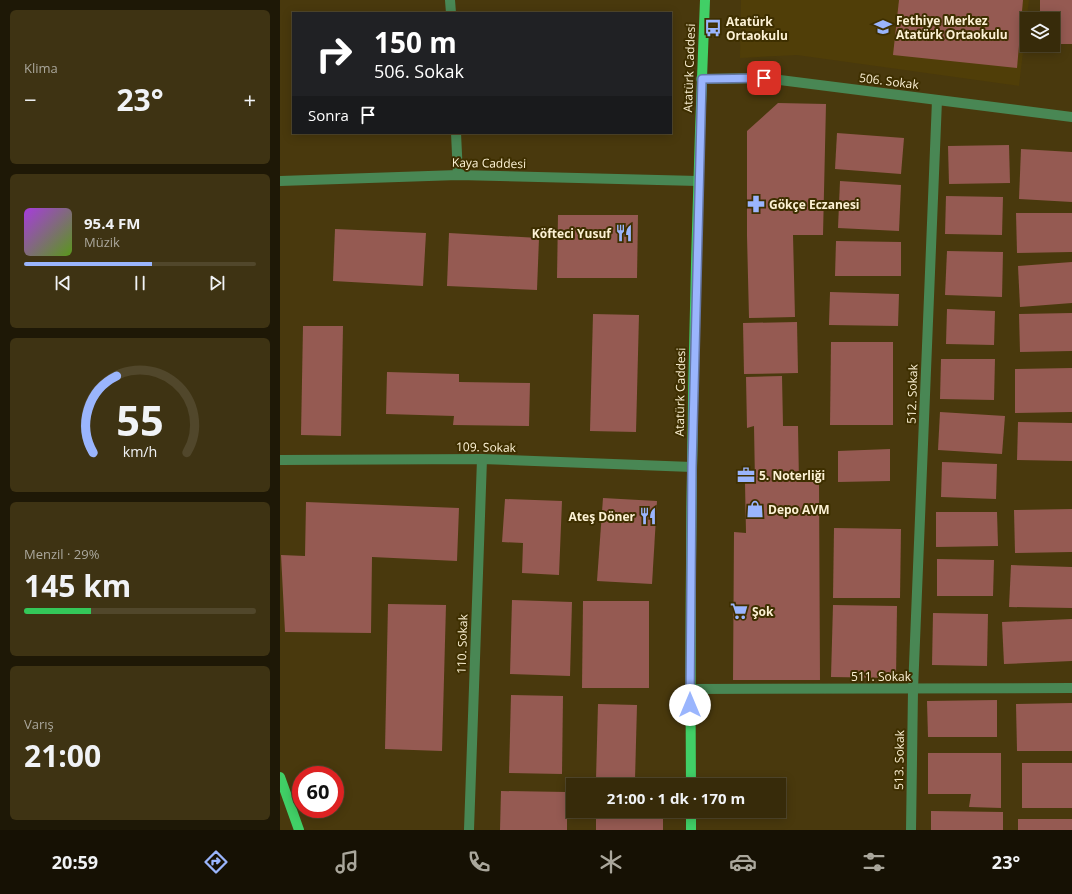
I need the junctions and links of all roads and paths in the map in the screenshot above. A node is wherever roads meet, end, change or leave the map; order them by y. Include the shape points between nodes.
1 (450, 0) edge
2 (704, 0) edge
3 (451, 12) edge
4 (702, 79) junction
5 (937, 100) junction
6 (1072, 117) edge
7 (456, 134) edge
8 (458, 175) junction
9 (280, 181) edge
10 (698, 181) junction
11 (482, 459) junction
12 (280, 460) edge
13 (692, 467) junction
14 (1072, 688) edge
15 (690, 689) junction
16 (913, 690) junction
17 (280, 776) edge
18 (691, 778) edge
19 (691, 818) edge
20 (299, 830) edge
21 (468, 830) edge
22 (691, 830) edge
23 (911, 830) edge

1 - 3 street
2 - 4 main road, Atatürk Caddesi
4 - 5 street, 506. Sokak via 764,78
4 - 10 main road, Atatürk Caddesi
5 - 6 street, 506. Sokak
5 - 16 street, 512. Sokak
7 - 8 street
8 - 9 street, Kaya Caddesi
8 - 10 street, Kaya Caddesi
10 - 13 main road, Atatürk Caddesi
11 - 12 street, 109. Sokak
11 - 13 street, 109. Sokak
11 - 21 street, 110. Sokak
13 - 15 main road, Atatürk Caddesi
14 - 16 street, 511. Sokak
15 - 16 street, 511. Sokak
15 - 18 main road, Atatürk Caddesi
16 - 23 street, 513. Sokak
17 - 20 main road
19 - 22 main road

